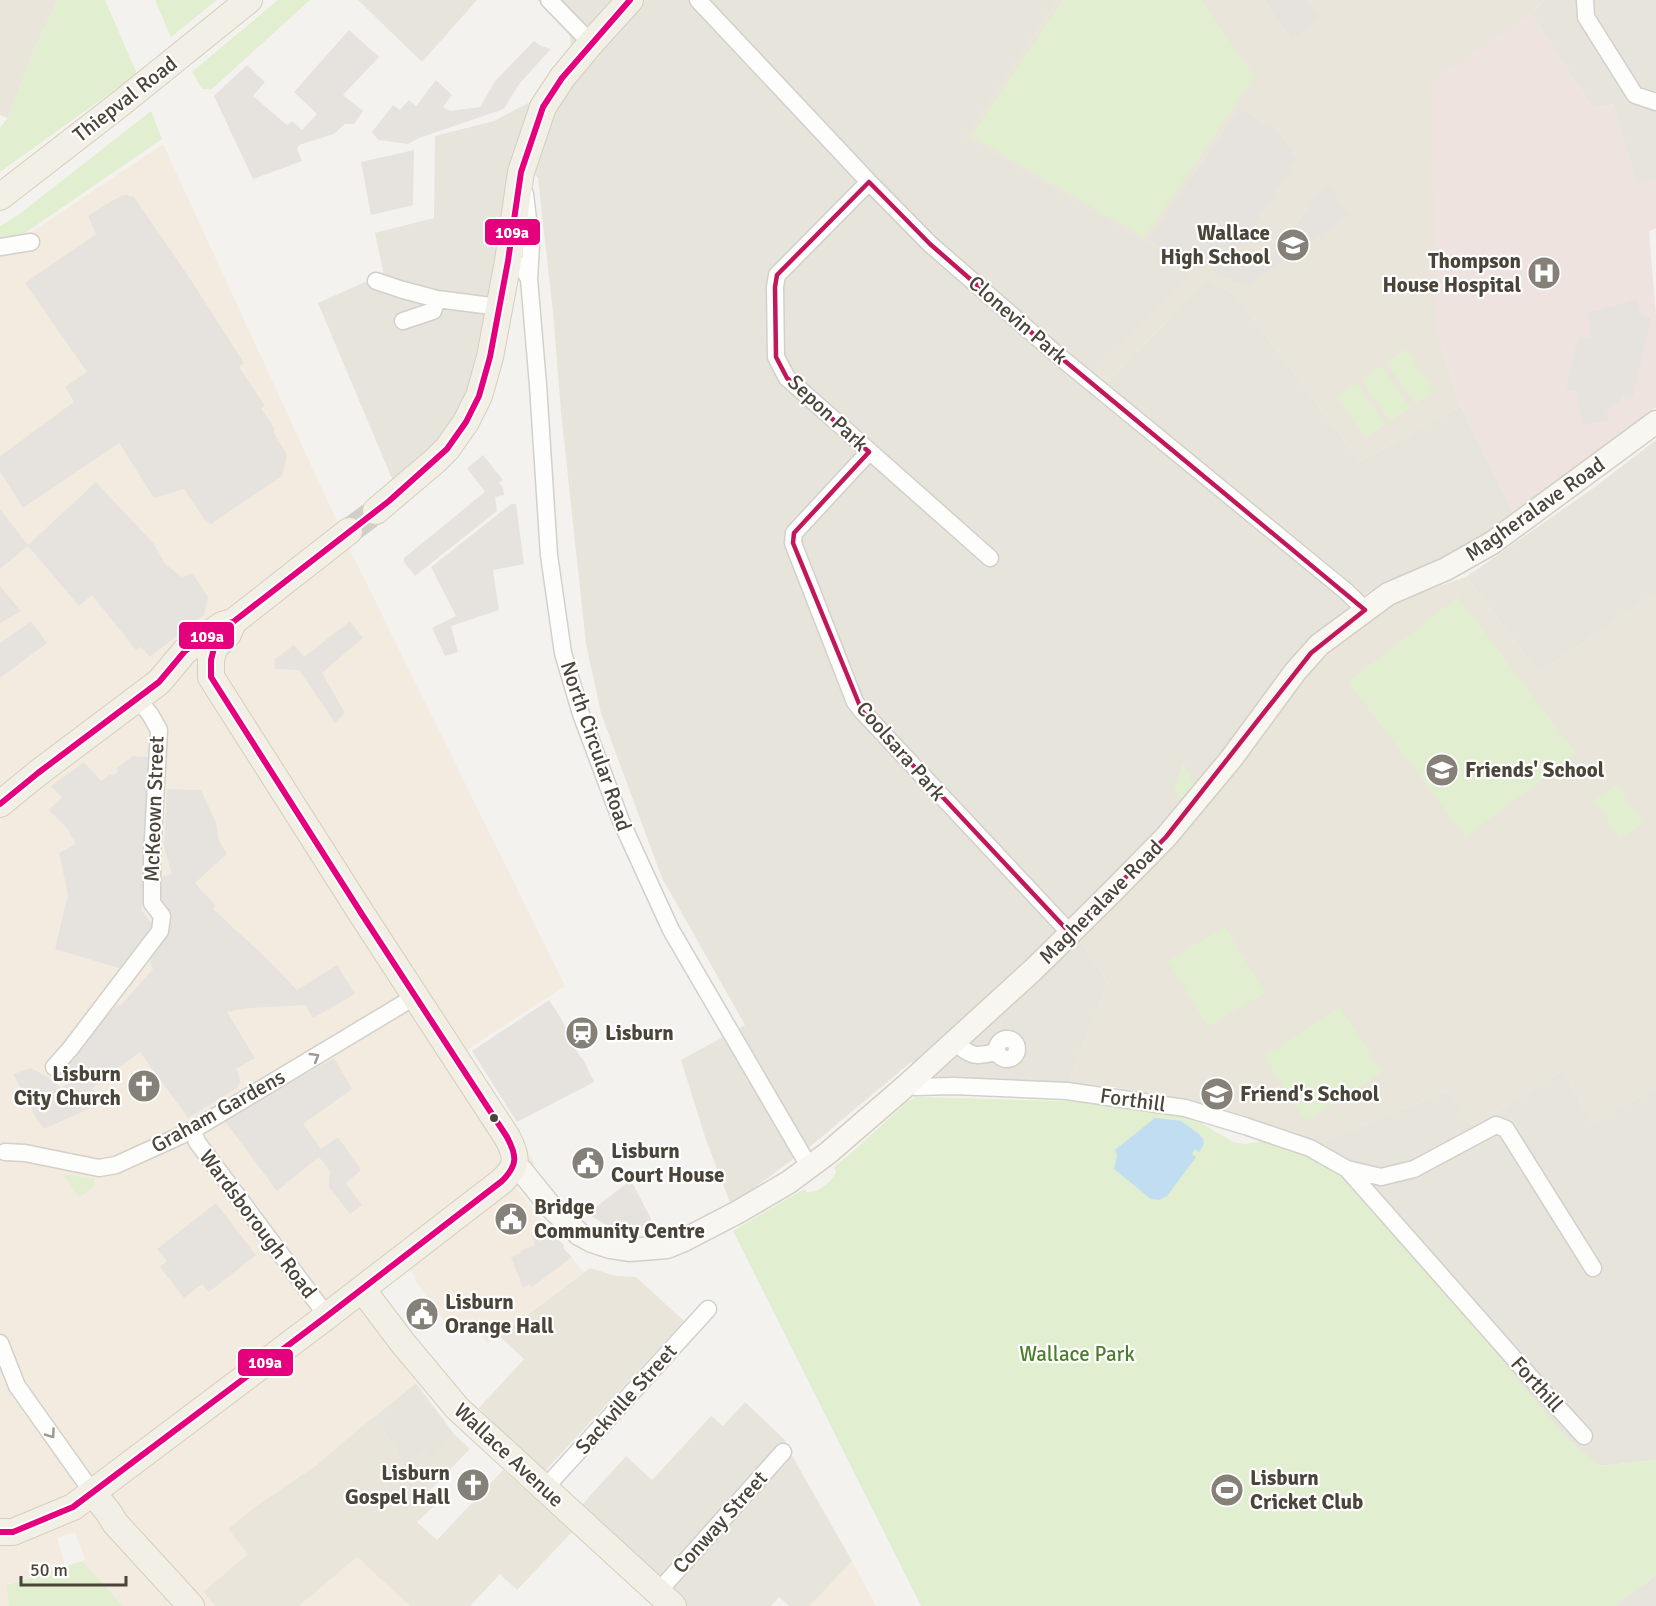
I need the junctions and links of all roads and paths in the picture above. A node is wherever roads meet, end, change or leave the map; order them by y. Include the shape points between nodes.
1 (249, 0) edge
2 (549, 0) edge
3 (630, 0) edge
4 (698, 0) edge
5 (1585, 0) edge
6 (591, 43) junction
7 (1656, 102) edge
8 (521, 172) junction
9 (869, 182) junction
10 (0, 197) edge
11 (31, 242) dead end
12 (0, 247) edge
13 (508, 261) junction
14 (529, 279) junction
15 (376, 281) dead end
16 (437, 299) junction
17 (499, 308) junction
18 (403, 321) dead end
19 (1656, 422) edge
20 (869, 452) junction
21 (376, 511) tunnel mouth
22 (349, 531) tunnel mouth
23 (990, 558) dead end
24 (1365, 610) junction
25 (233, 622) junction
26 (159, 682) junction
27 (221, 694) junction
28 (137, 698) junction
29 (0, 804) edge
30 (1070, 933) junction
31 (416, 996) junction
32 (954, 1042) junction
33 (997, 1052) dead end
34 (54, 1067) dead end
35 (908, 1084) junction
36 (193, 1130) junction
37 (5, 1152) dead end
38 (514, 1166) junction
39 (810, 1168) junction
40 (1347, 1169) junction
41 (1593, 1268) dead end
42 (362, 1289) junction
43 (708, 1309) dead end
44 (327, 1316) junction
45 (0, 1343) edge
46 (1584, 1436) dead end
47 (783, 1452) dead end
48 (544, 1489) junction
49 (83, 1500) junction
50 (0, 1532) edge
51 (665, 1599) edge
52 (191, 1606) edge

1 - 10 main road, Thiepval Road
2 - 6 street
3 - 6 main road
4 - 9 street, Clonevin Park
5 - 7 street via 1586,17 1635,95
6 - 8 main road via 543,107
8 - 13 main road
8 - 14 street, North Circular Road via 531,245
9 - 20 street, Sepon Park via 777,275 774,287 777,357 787,378
9 - 24 street, Clonevin Park via 930,244 1054,352
11 - 12 street
13 - 14 street via 524,268
13 - 17 main road
14 - 39 street, North Circular Road via 549,555 563,653 581,714 621,821 671,930
15 - 16 street
16 - 17 street
16 - 18 street via 433,311
17 - 21 main road via 479,396 466,423 436,460
19 - 24 street, Magheralave Road via 1492,543 1446,569 1388,594
20 - 23 street, Sepon Park
20 - 30 street, Coolsara Park via 794,533 793,543 855,702
22 - 25 main road
24 - 30 street, Magheralave Road via 1311,653 1166,837
25 - 26 main road via 185,651
25 - 27 main road via 228,634 214,648 211,660 211,677
26 - 27 main road via 193,674
26 - 28 main road
27 - 31 main road
28 - 29 main road
28 - 34 street, McKeown Street via 159,730 152,903 162,916 160,931
30 - 32 street, Magheralave Road
36 -> 31 street, Graham Gardens
31 - 38 main road via 507,1137 516,1158
32 - 33 street via 978,1056
32 - 35 street, Magheralave Road
35 - 39 street, Magheralave Road
35 - 40 street, Forthill via 1067,1091 1185,1108 1310,1148
36 - 37 street, Graham Gardens via 116,1165 99,1168
36 - 44 street, Wardsborough Road via 197,1142
38 - 39 street, Magheralave Road via 579,1233 592,1241 629,1250 667,1247 738,1212
38 - 42 main road via 502,1181
40 - 41 street, Forthill via 1381,1177 1414,1169 1496,1125 1506,1129
40 - 46 street, Forthill
42 - 44 main road
42 - 48 main road, Wallace Avenue via 457,1408
43 - 48 street, Sackville Street
44 - 49 main road
45 -> 49 street via 17,1386
47 - 51 street, Conway Street
48 - 51 main road, Wallace Avenue
49 - 50 main road via 13,1532
49 - 52 main road via 112,1519

